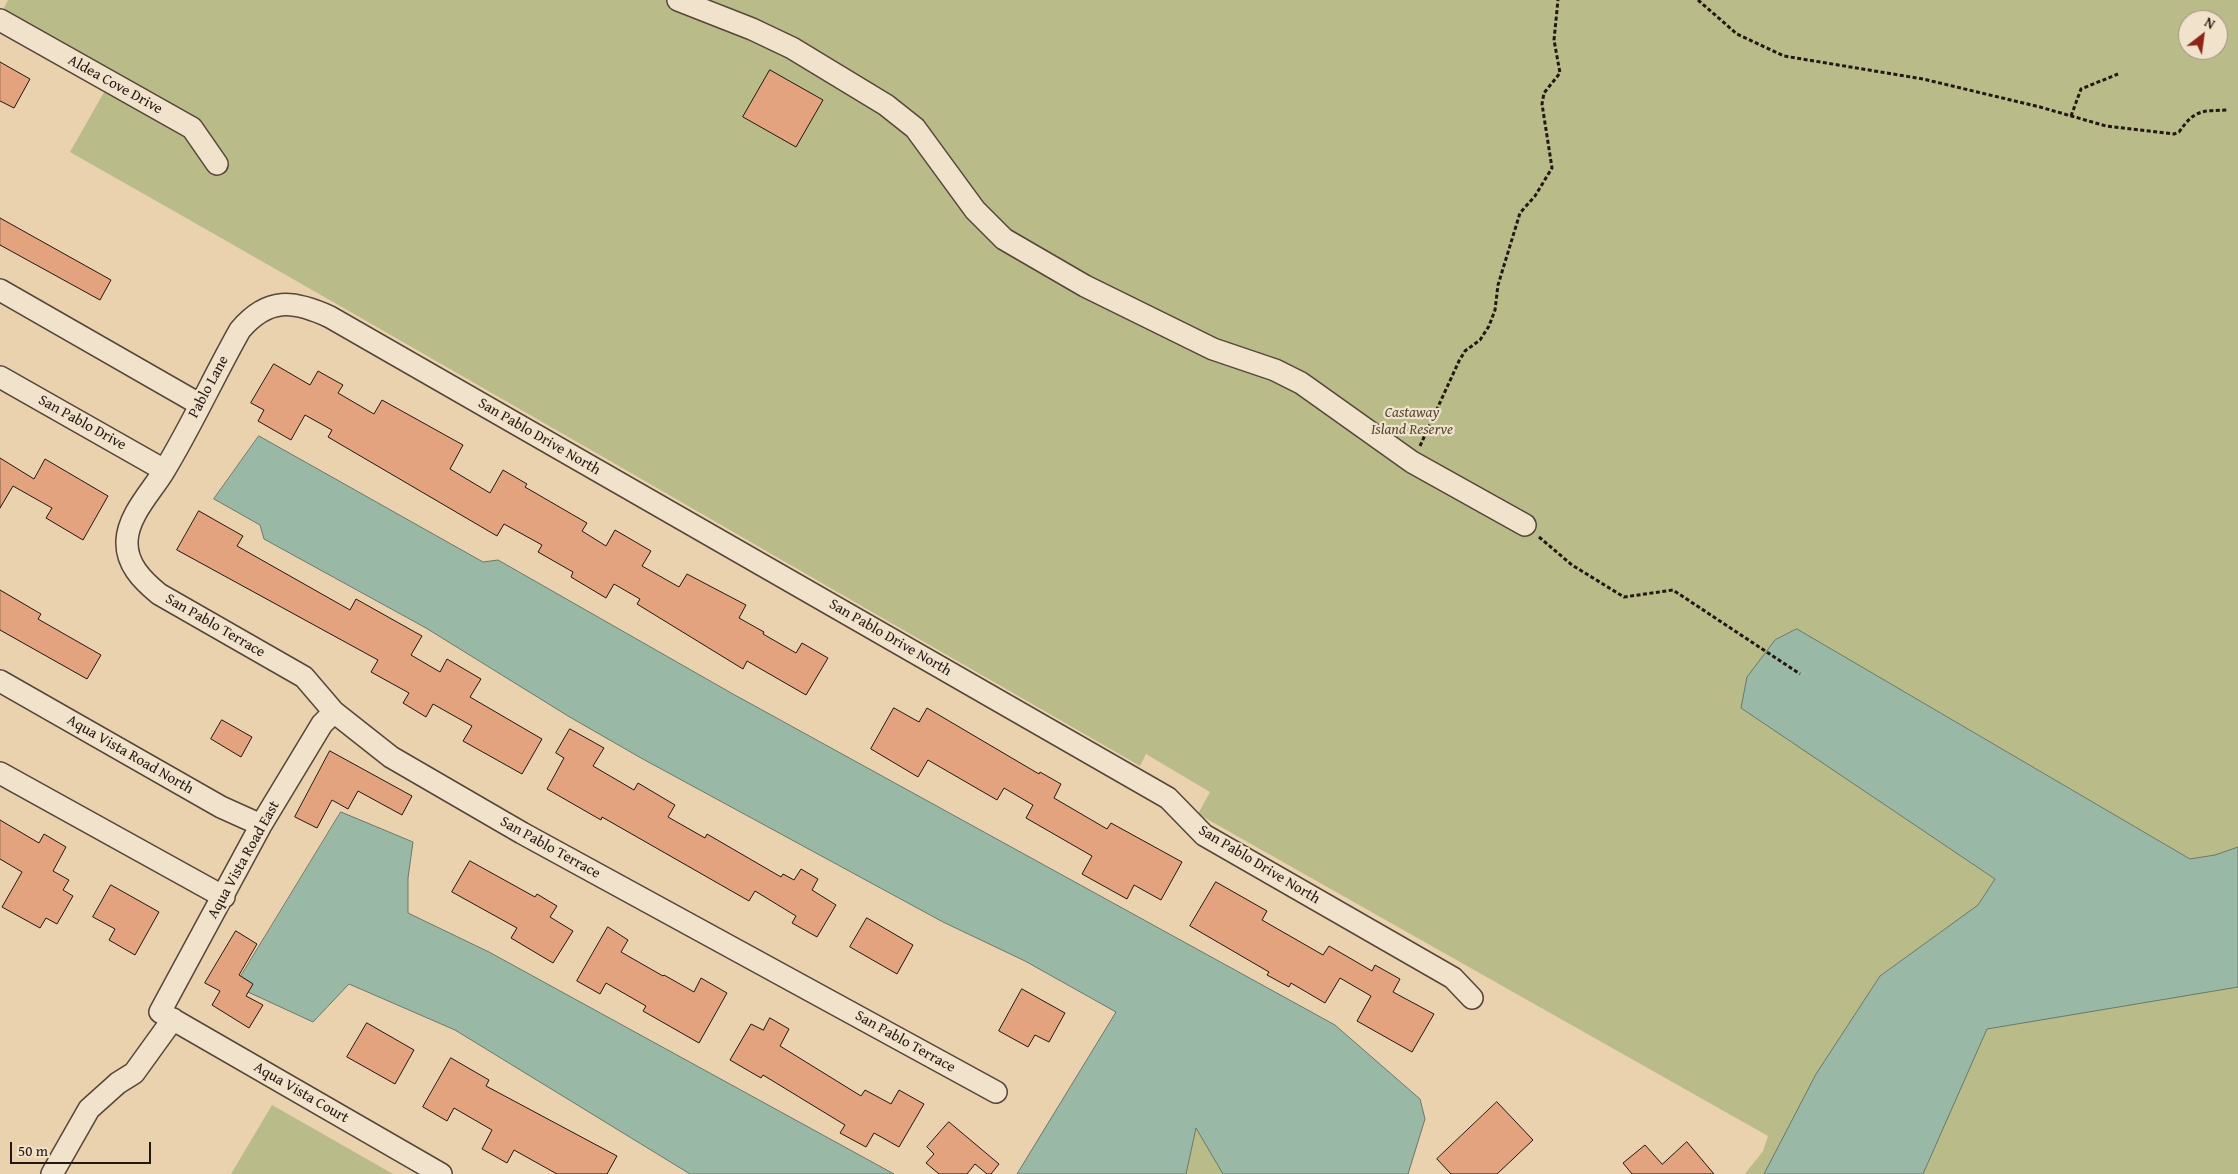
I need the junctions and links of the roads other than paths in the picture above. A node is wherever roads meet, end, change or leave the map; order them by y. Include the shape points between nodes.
1 (678, 0) edge
2 (0, 20) edge
3 (217, 164) dead end
4 (0, 290) edge
5 (291, 304) joint
6 (0, 377) edge
7 (199, 404) junction
8 (164, 470) junction
9 (1525, 525) road end
10 (133, 565) joint
11 (0, 681) edge
12 (334, 712) junction
13 (0, 773) edge
14 (261, 825) junction
15 (224, 897) junction
16 (1472, 998) dead end
17 (167, 1016) junction
18 (996, 1092) dead end
19 (417, 1168) edge
20 (52, 1174) edge
21 (441, 1174) edge

1 - 9 street via 792,48 886,104 915,128 975,210 1004,239 1085,286 1213,349 1275,370 1301,383 1412,462
2 - 3 street, Aldea Cove Drive via 192,128
4 - 7 street
5 - 7 street, Pablo Lane via 269,307 253,315 240,330
5 - 16 street, San Pablo Drive North via 330,317 1168,798 1204,835 1454,978
6 - 8 street, San Pablo Drive
7 - 8 street, Pablo Lane
8 - 10 street, Pablo Lane via 130,527 127,540
10 - 12 street, San Pablo Terrace via 140,578 159,594 304,677
11 - 14 street, Aqua Vista Road North via 221,807
12 - 14 street, Aqua Vista Road East via 322,724
12 - 18 street, San Pablo Terrace via 391,757 522,833
13 - 15 street
14 - 15 street, Aqua Vista Road East
15 - 17 street, Aqua Vista Road East
17 - 19 street, Aqua Vista Court
17 - 20 street, Aqua Vista Road East via 134,1073 89,1109
19 - 21 street, Aqua Vista Court

